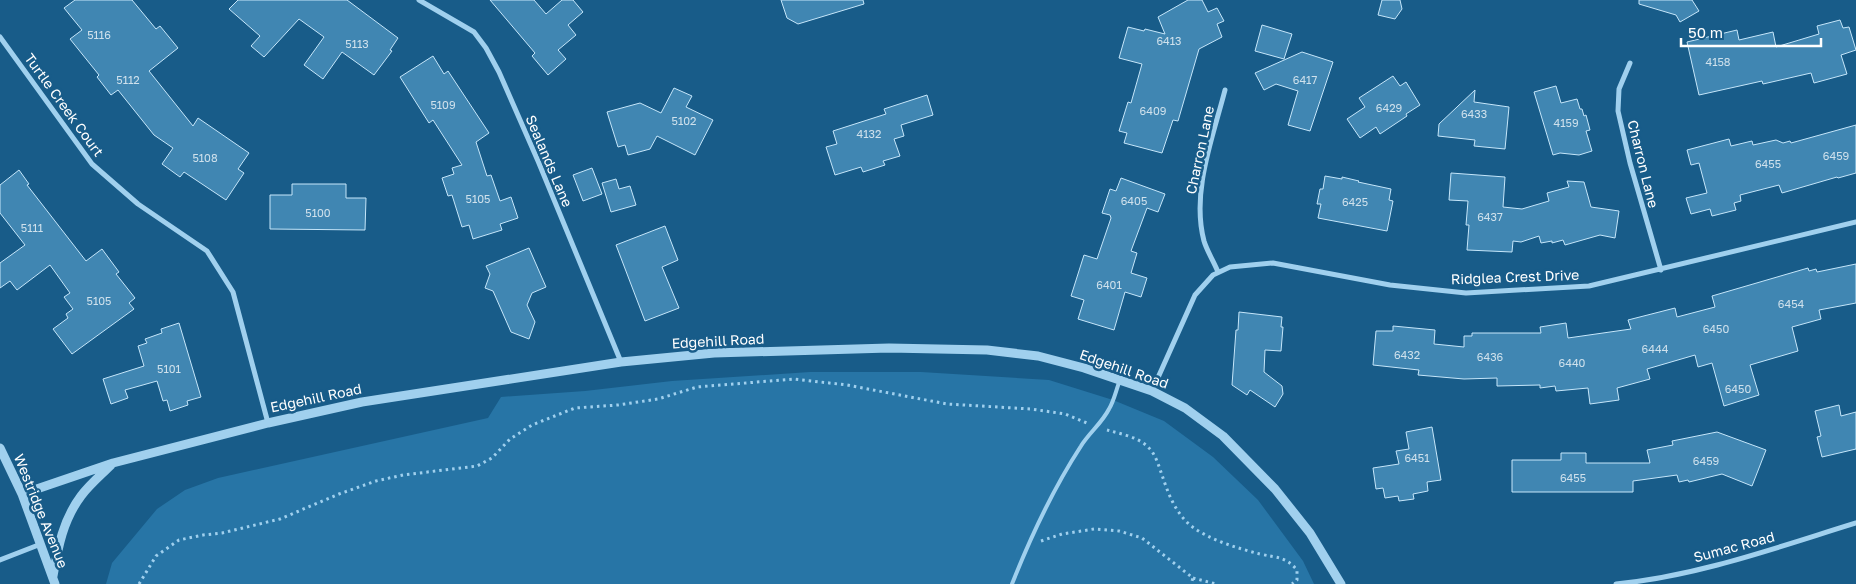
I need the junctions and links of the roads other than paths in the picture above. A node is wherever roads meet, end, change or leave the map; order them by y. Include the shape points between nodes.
1 (419, 0) edge
2 (0, 37) edge
3 (1630, 63) dead end
4 (1224, 90) dead end
5 (1856, 222) edge
6 (1661, 270) junction
7 (1218, 272) junction
8 (621, 362) junction
9 (1120, 380) junction
10 (1152, 391) junction
11 (268, 423) junction
12 (0, 448) edge
13 (113, 463) junction
14 (22, 494) junction
15 (1856, 523) edge
16 (41, 544) junction
17 (0, 560) edge
18 (54, 580) edge
19 (1012, 584) edge
20 (1341, 584) edge
21 (1616, 584) edge

1 - 8 street, Sealands Lane via 474,32 486,48 538,161
2 - 11 street, Turtle Creek Court via 92,164 138,204 207,251 233,292
3 - 6 street, Charron Lane via 1619,90 1618,111
4 - 7 street, Charron Lane via 1201,182 1200,207 1204,241
5 - 6 street, Ridglea Crest Drive
6 - 7 street, Ridglea Crest Drive via 1589,286 1466,293 1390,285 1273,263 1230,267
7 - 10 street via 1195,295
8 - 9 street, Edgehill Road via 714,353 889,348 988,350 1038,356
8 - 11 street, Edgehill Road via 362,402
9 - 10 street, Edgehill Road
9 - 19 lane via 1110,409 1082,444 1056,490 1027,546
10 - 20 street, Edgehill Road via 1186,408 1223,436 1275,489 1310,533
11 - 13 street, Edgehill Road
12 - 14 street, Westridge Avenue
13 - 14 street, Edgehill Road
13 - 18 street via 81,494 68,516 59,540
14 - 16 street, Westridge Avenue
15 - 21 street, Sumac Road via 1723,563 1641,582
16 - 17 street
16 - 18 street, Westridge Avenue

